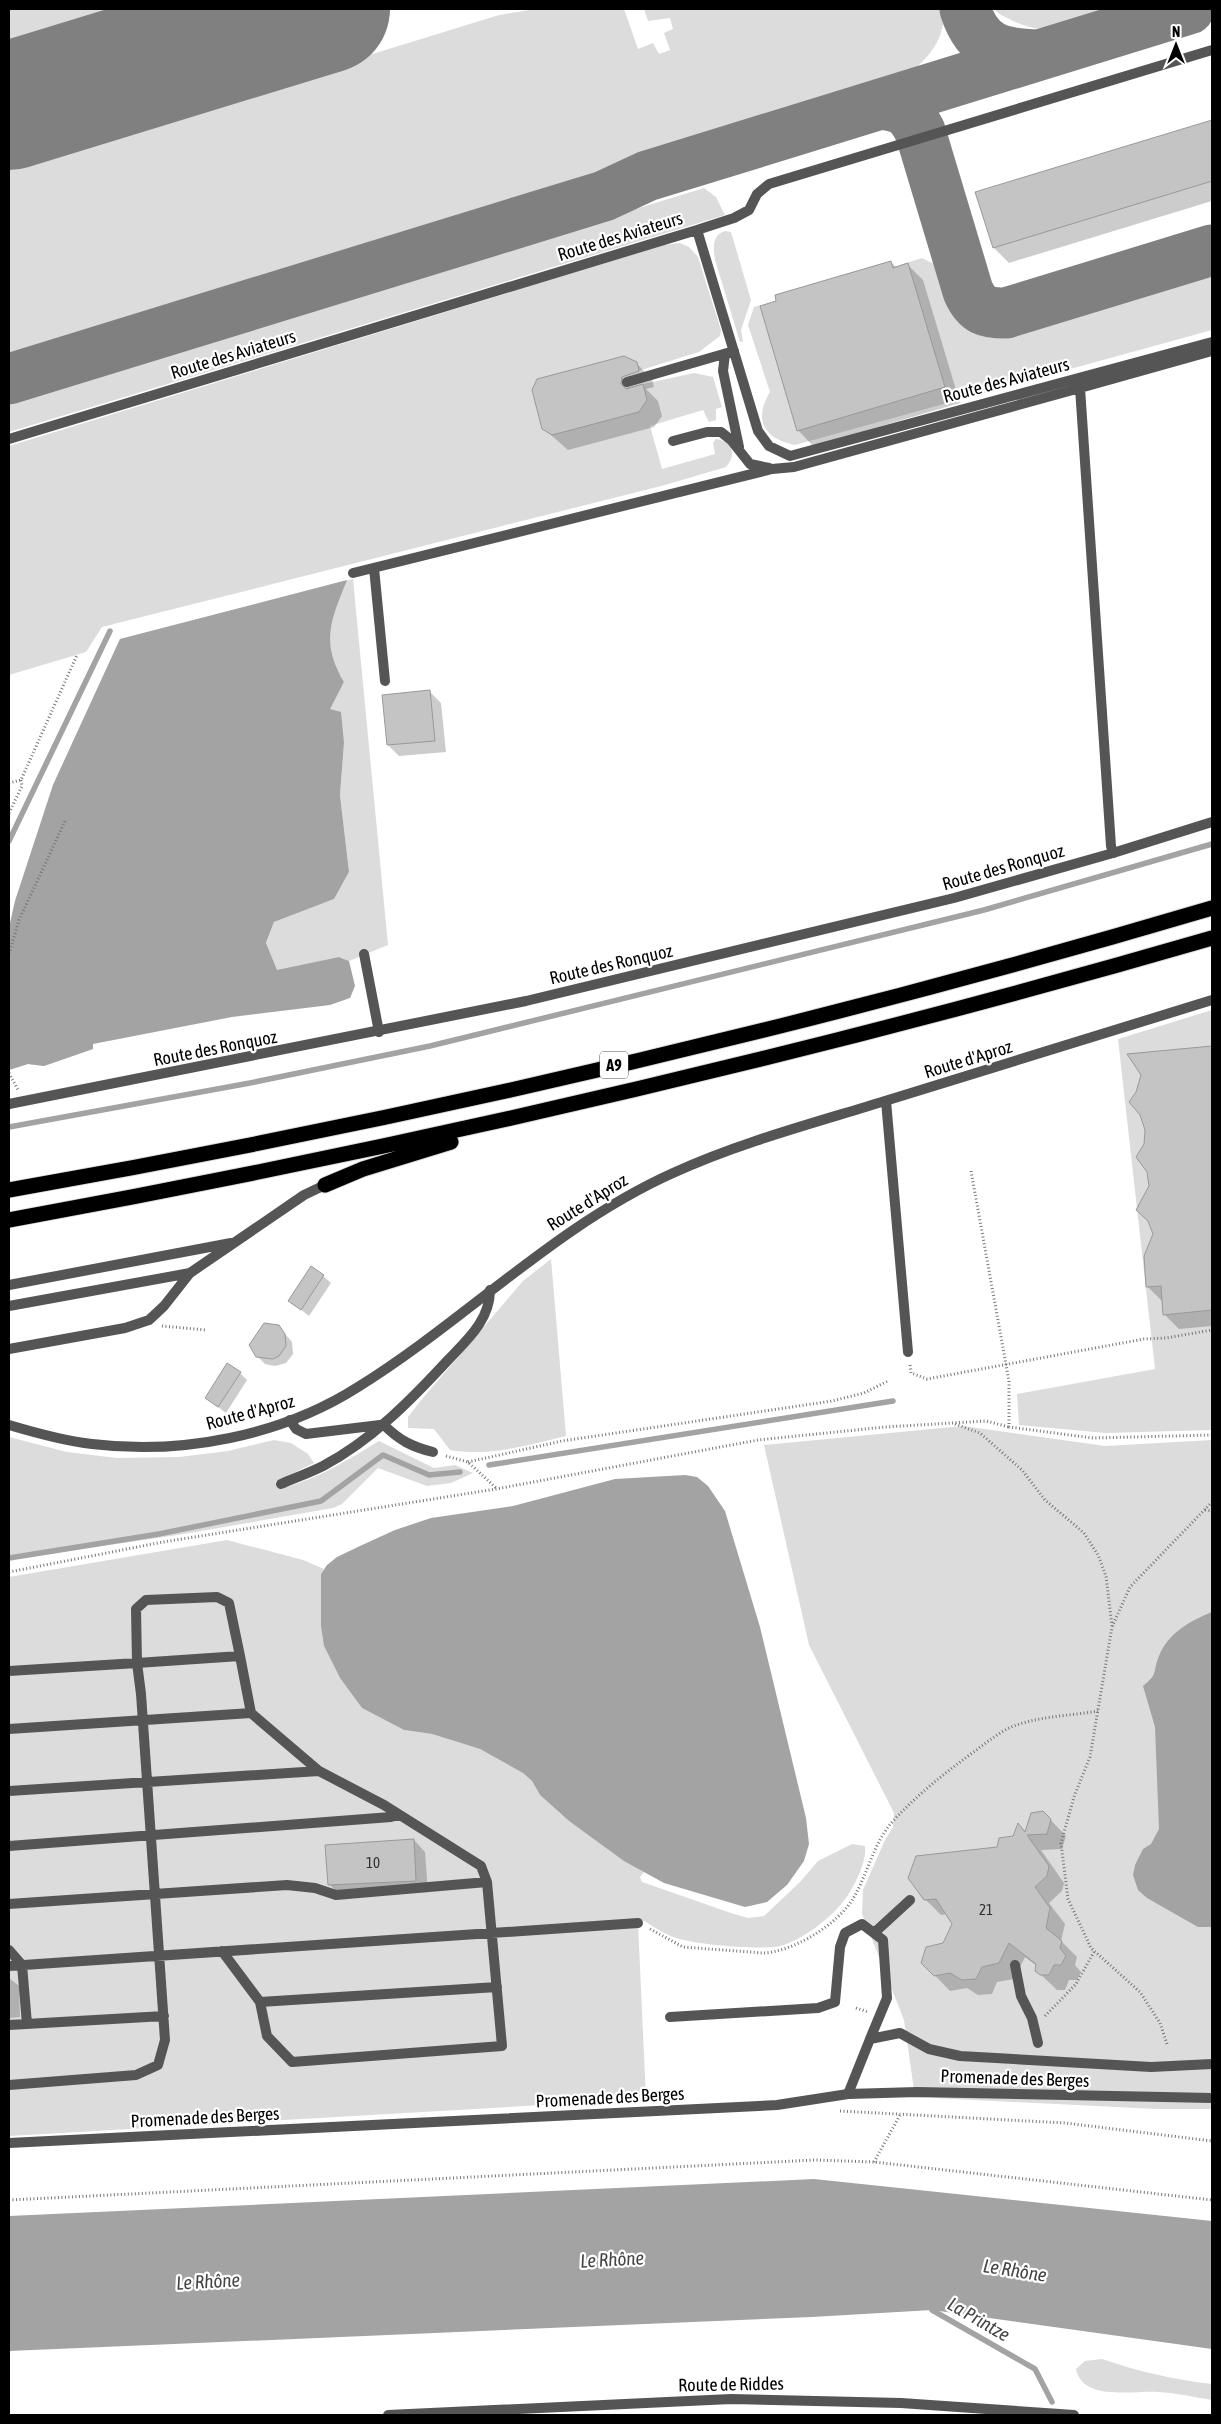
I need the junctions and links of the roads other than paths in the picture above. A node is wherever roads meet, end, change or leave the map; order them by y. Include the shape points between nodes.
1 (1212, 50) edge
2 (696, 230) junction
3 (1212, 342) edge
4 (1212, 351) edge
5 (730, 352) junction
6 (627, 382) dead end
7 (1080, 388) junction
8 (9, 439) edge
9 (673, 441) dead end
10 (740, 452) junction
11 (772, 469) junction
12 (374, 568) junction
13 (353, 574) dead end
14 (385, 681) dead end
15 (1212, 822) edge
16 (1113, 853) junction
17 (1212, 908) edge
18 (1212, 938) edge
19 (364, 954) dead end
20 (1212, 1000) edge
21 (380, 1032) junction
22 (886, 1101) junction
23 (9, 1104) edge
24 (557, 1109) junction
25 (324, 1185) joint
26 (9, 1190) edge
27 (9, 1220) edge
28 (236, 1242) junction
29 (190, 1273) junction
30 (9, 1285) edge
31 (490, 1290) junction
32 (9, 1306) edge
33 (9, 1349) edge
34 (908, 1352) road end
35 (290, 1420) junction
36 (9, 1425) edge
37 (384, 1425) junction
38 (433, 1452) road end
39 (281, 1484) dead end
40 (240, 1656) junction
41 (136, 1662) junction
42 (9, 1672) edge
43 (251, 1713) junction
44 (143, 1720) junction
45 (9, 1729) edge
46 (319, 1771) junction
47 (147, 1782) junction
48 (9, 1791) edge
49 (398, 1815) junction
50 (151, 1836) junction
51 (9, 1846) edge
52 (487, 1882) junction
53 (155, 1894) junction
54 (910, 1900) dead end
55 (9, 1904) edge
56 (638, 1923) road end
57 (492, 1933) junction
58 (874, 1933) junction
59 (9, 1950) edge
60 (222, 1951) junction
61 (160, 1955) junction
62 (22, 1965) junction
63 (1015, 1965) dead end
64 (9, 1966) edge
65 (497, 1987) junction
66 (260, 2002) junction
67 (164, 2016) junction
68 (670, 2018) dead end
69 (27, 2024) junction
70 (9, 2025) edge
71 (870, 2039) junction
72 (1038, 2043) dead end
73 (1212, 2064) edge
74 (9, 2084) edge
75 (848, 2094) junction
76 (1212, 2098) edge
77 (9, 2143) edge
78 (388, 2415) edge
79 (1074, 2415) edge

1 - 2 street via 769,184 757,194 749,210
2 - 5 street, Route des Aviateurs
2 - 8 street, Route des Aviateurs
3 - 5 street, Route des Aviateurs via 790,456 769,446 758,431
4 - 7 street, Route des Aviateurs
5 - 6 street
5 - 10 street via 723,370
7 - 11 street, Route des Aviateurs via 808,463
7 - 16 street, Route des Aviateurs
9 - 10 street via 707,432 721,432
10 - 11 street via 750,464
11 - 12 street, Route des Aviateurs
12 - 13 street, Route des Aviateurs
12 - 14 street
15 - 16 street, Route des Ronquoz
16 - 21 street, Route des Ronquoz via 844,925 526,1001
17 - 26 highway, A9 via 967,977 590,1071 294,1136
18 - 24 highway, A9 via 874,1032
19 - 21 street
20 - 22 street, Route d'Aproz
21 - 23 street, Route des Ronquoz
22 - 31 street, Route d'Aproz via 775,1135 672,1173 574,1228
22 - 34 street
24 - 25 highway via 363,1169
24 - 27 highway, A9 via 312,1162
25 - 28 street
28 - 29 street
28 - 30 street
29 - 32 street
29 - 33 street via 164,1306 142,1323
31 - 35 street, Route d'Aproz via 356,1389
31 - 37 street via 486,1314 473,1334
35 - 36 street, Route d'Aproz via 234,1437 191,1444 140,1446 91,1444
35 - 37 street via 296,1429 306,1434
37 - 38 street via 397,1439
37 - 39 street via 324,1465
40 - 41 street
40 - 41 street via 229,1603 217,1597 146,1600 136,1609
40 - 43 street
41 - 42 street
41 - 44 street
43 - 44 street
43 - 46 street
44 - 45 street
44 - 47 street
46 - 47 street
46 - 49 street
47 - 48 street
47 - 50 street
49 - 50 street
49 - 52 street via 481,1866
50 - 51 street
50 - 53 street
52 - 53 street via 336,1895 315,1888 287,1885
52 - 57 street
53 - 55 street
53 - 61 street
54 - 58 street
56 - 57 street
57 - 60 street
57 - 65 street
58 - 68 street via 862,1924 845,1933 840,1948 835,2002 818,2008
58 - 71 street via 883,1940 887,1998
59 - 62 street
60 - 61 street
60 - 66 street
61 - 62 street
61 - 67 street
62 - 64 street
62 - 69 street
63 - 72 street via 1021,1996 1034,2024
65 - 66 street
65 - 66 street via 502,2046 292,2062 267,2036
67 - 69 street
67 - 74 street via 165,2040 158,2065 136,2075
69 - 70 street
71 - 73 street via 900,2033 929,2049 960,2056 1151,2068
71 - 75 street
75 - 76 street, Promenade des Berges via 917,2092
75 - 77 street, Promenade des Berges via 777,2106
78 - 79 street, Route de Riddes via 741,2400 928,2404

